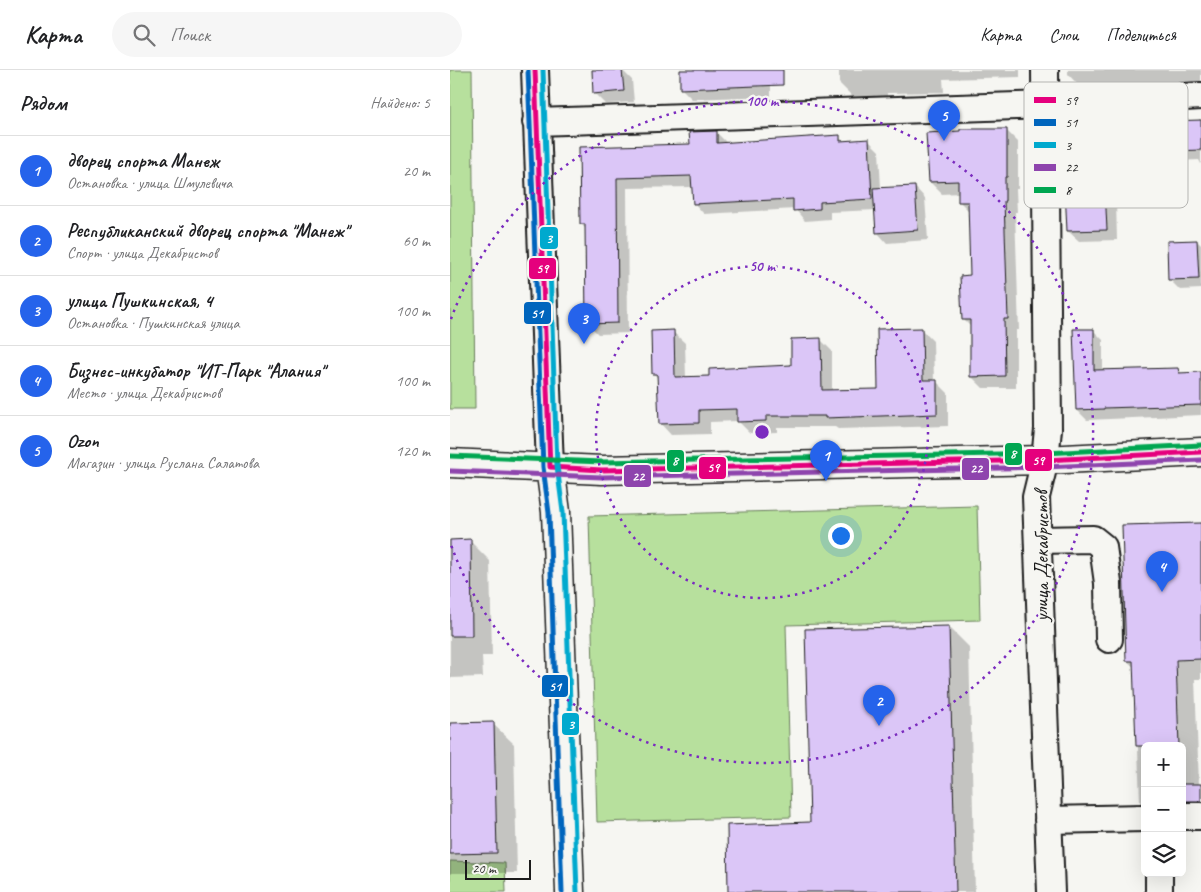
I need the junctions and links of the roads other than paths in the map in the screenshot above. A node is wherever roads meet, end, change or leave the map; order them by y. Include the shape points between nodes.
1 (535, 70) edge
2 (1201, 96) edge
3 (1188, 97) edge
4 (1024, 106) edge
5 (536, 122) junction
6 (1047, 208) edge
7 (1201, 452) edge
8 (1045, 460) junction
9 (450, 464) edge
10 (550, 468) junction
11 (1038, 540) junction
12 (1109, 639) dead end
13 (1186, 816) edge
14 (1201, 816) edge
15 (1141, 818) edge
16 (1048, 820) junction
17 (1159, 877) edge
18 (570, 892) edge
19 (1051, 892) edge
20 (1160, 892) edge

1 - 5 street
2 - 3 street
4 - 5 street
5 - 10 street
6 - 8 street, улица Декабристов via 1048,429
7 - 8 main road
8 - 10 main road via 602,470
8 - 11 street, улица Декабристов via 1036,497
9 - 10 main road
10 - 18 main road via 556,512
11 - 12 street via 1093,538 1103,547 1108,584
11 - 16 street, улица Декабристов
13 - 14 street
15 - 16 street
16 - 19 street, улица Декабристов
17 - 20 street

